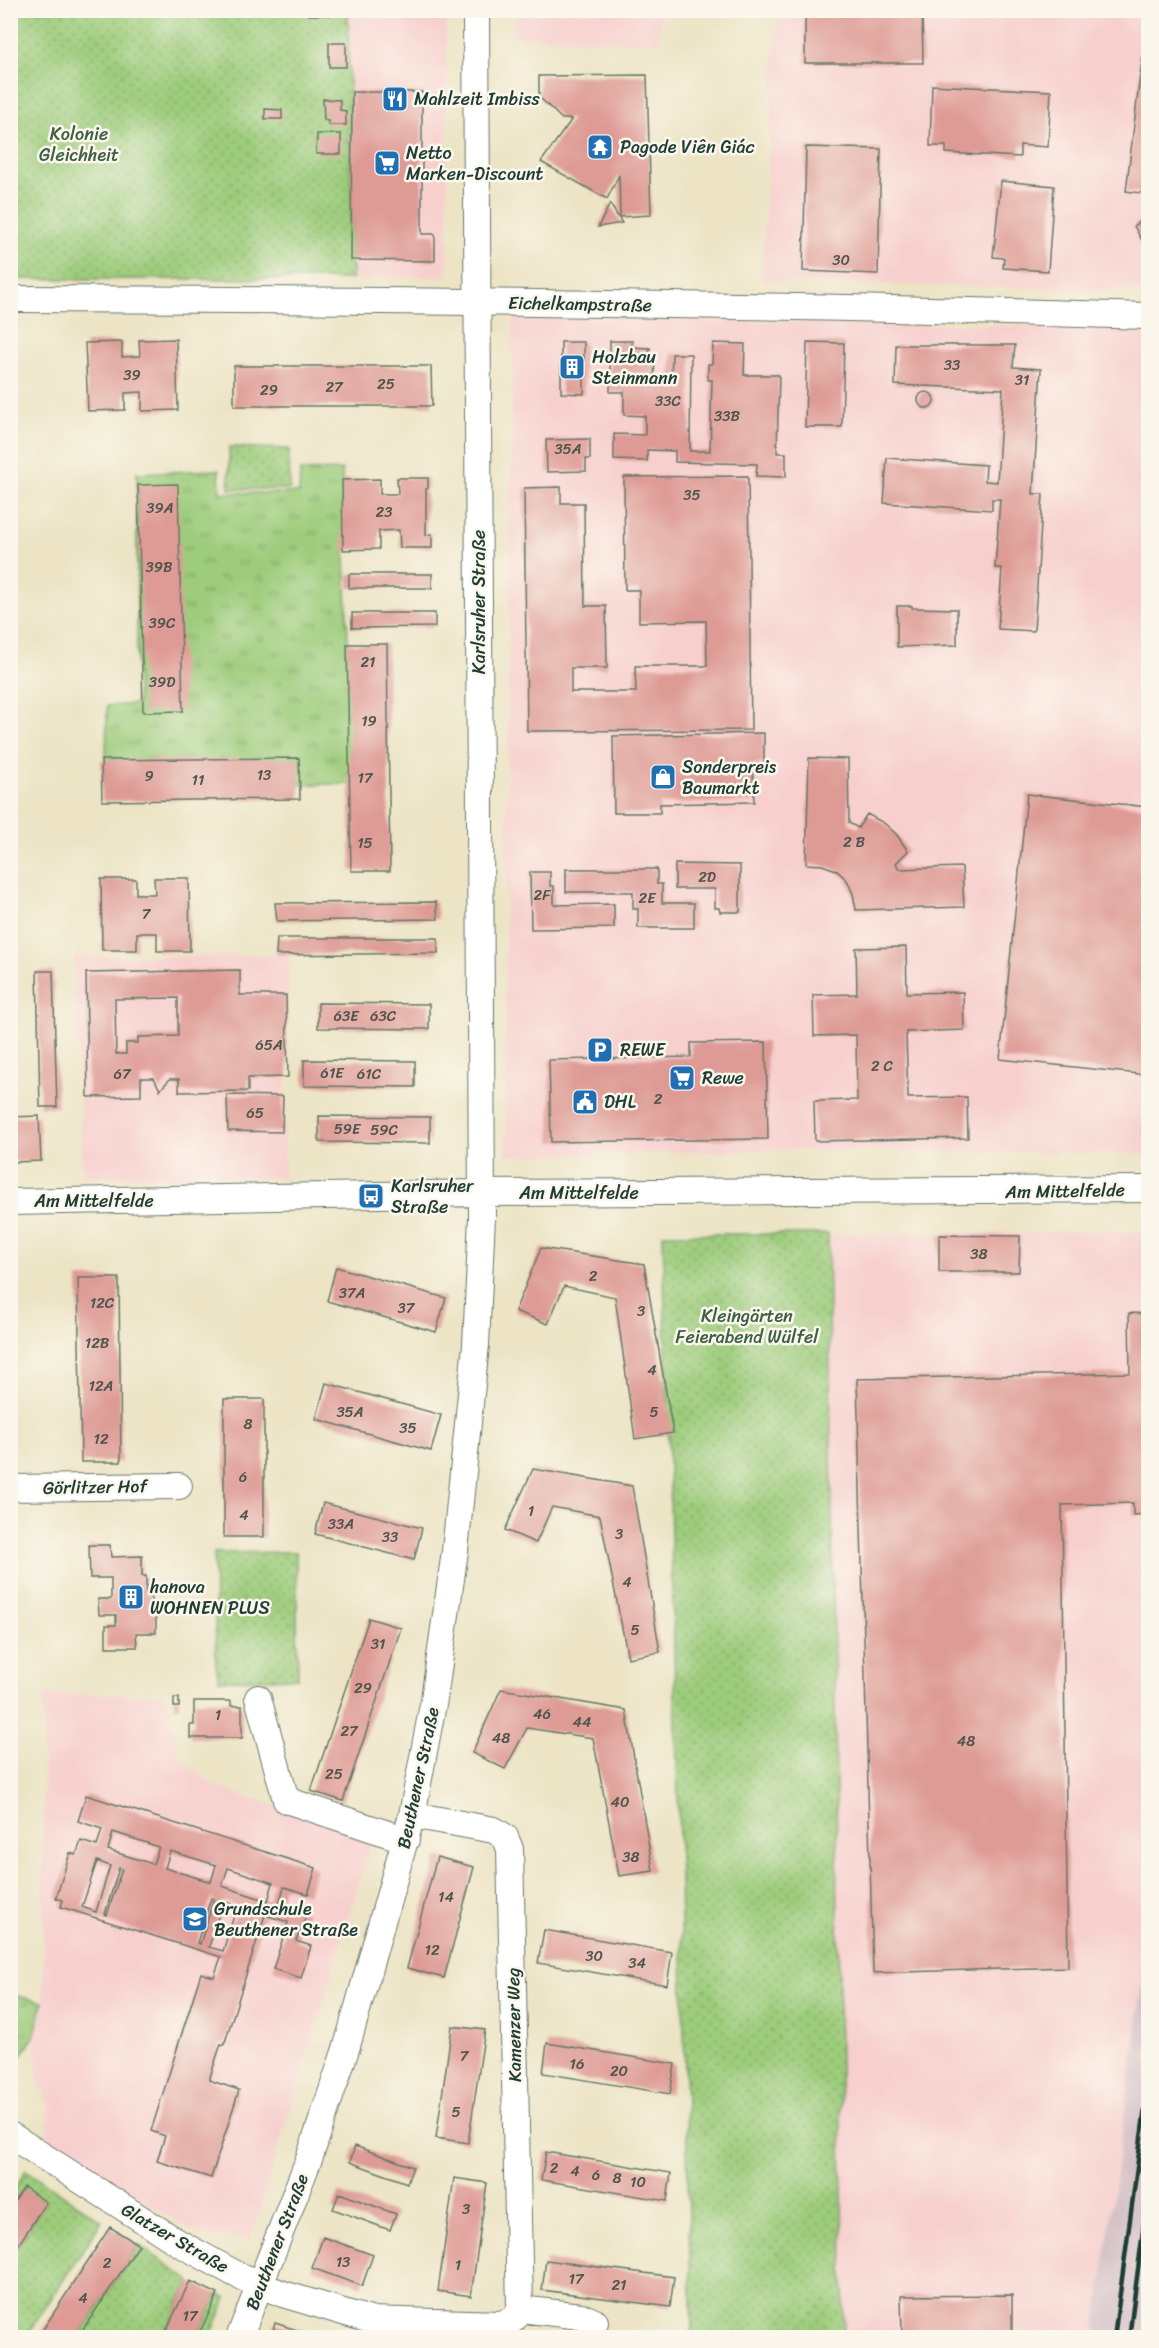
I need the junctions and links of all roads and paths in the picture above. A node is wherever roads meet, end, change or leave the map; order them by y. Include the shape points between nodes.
1 (476, 10) edge
2 (10, 299) edge
3 (479, 302) junction
4 (1149, 316) edge
5 (1149, 1189) edge
6 (481, 1193) junction
7 (10, 1202) edge
8 (179, 1486) dead end
9 (10, 1488) edge
10 (258, 1698) dead end
11 (412, 1815) junction
12 (406, 1840) junction
13 (10, 2135) edge
14 (260, 2286) junction
15 (520, 2309) junction
16 (595, 2322) dead end
17 (239, 2337) edge

1 - 3 street, Karlsruher Straße
2 - 3 street, Eichelkampstraße
3 - 4 street, Eichelkampstraße
3 - 6 street, Karlsruher Straße
5 - 6 street, Am Mittelfelde
6 - 7 street, Am Mittelfelde
6 - 11 street, Beuthener Straße via 476,1345 455,1551 434,1699
8 - 9 street, Görlitzer Hof
10 - 12 street via 286,1800
11 - 12 street, Beuthener Straße
11 - 15 street, Kamenzer Weg via 494,1830 505,1837 510,1849
12 - 14 street, Beuthener Straße via 347,2046
13 - 14 street, Glatzer Straße via 179,2243
14 - 15 street, Glatzer Straße via 370,2320 501,2324 514,2319
14 - 17 street, Beuthener Straße
15 - 16 street via 581,2316

